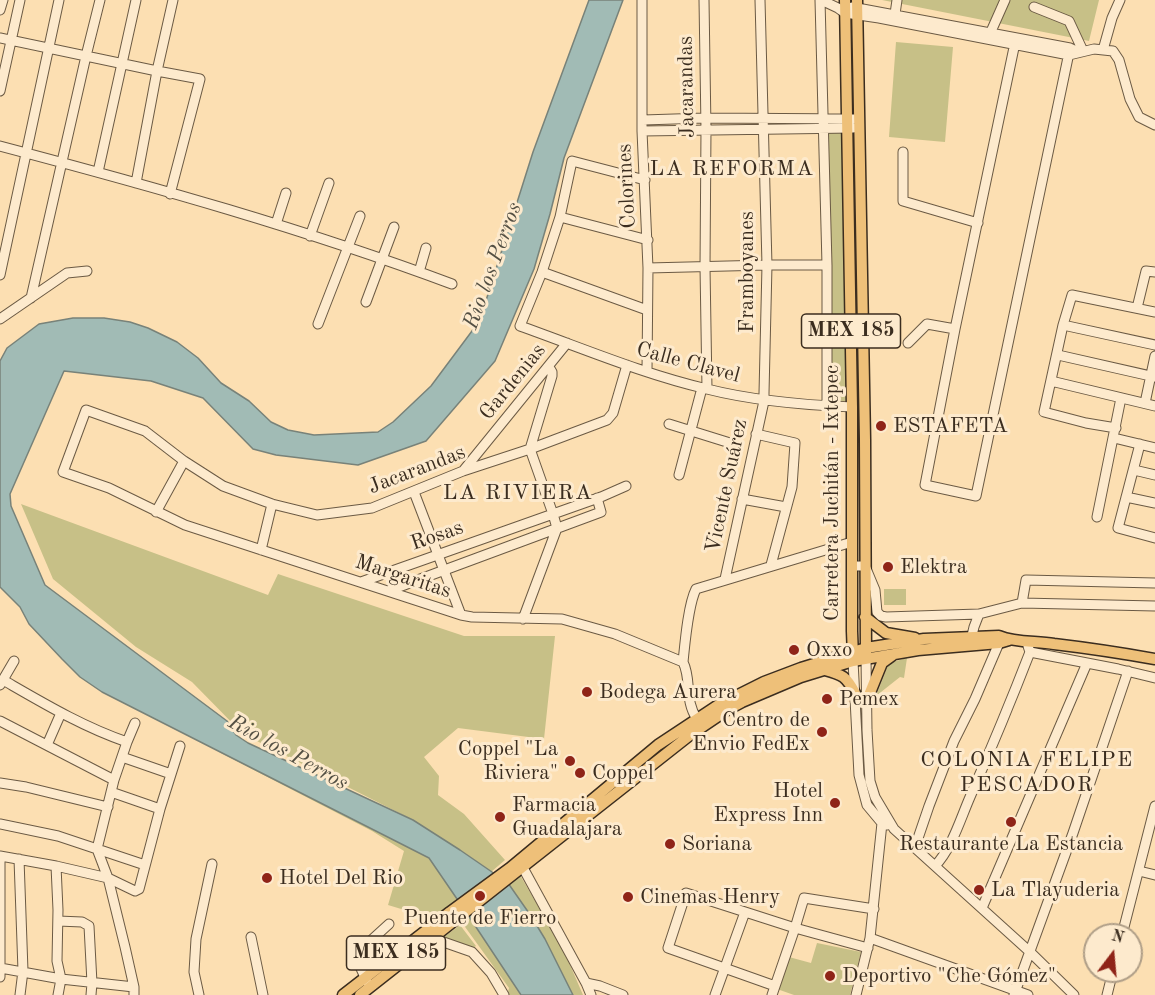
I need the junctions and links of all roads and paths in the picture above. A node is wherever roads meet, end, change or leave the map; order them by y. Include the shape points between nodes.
1 (3, 0) edge
2 (20, 0) edge
3 (59, 0) edge
4 (99, 0) edge
5 (136, 0) edge
6 (173, 0) edge
7 (642, 0) edge
8 (704, 0) edge
9 (760, 0) edge
10 (820, 0) edge
11 (897, 0) edge
12 (1005, 0) edge
13 (1120, 0) edge
14 (843, 7) edge
15 (1035, 7) dead end
16 (858, 8) edge
17 (0, 10) edge
18 (895, 14) junction
19 (880, 15) junction
20 (989, 36) junction
21 (0, 38) edge
22 (11, 40) junction
23 (1015, 41) junction
24 (48, 48) junction
25 (1108, 51) junction
26 (1075, 52) junction
27 (86, 56) junction
28 (122, 64) junction
29 (157, 71) junction
30 (0, 91) edge
31 (705, 118) junction
32 (763, 118) junction
33 (643, 120) junction
34 (824, 123) junction
35 (860, 123) junction
36 (847, 124) junction
37 (1155, 125) edge
38 (706, 129) junction
39 (763, 130) junction
40 (642, 131) junction
41 (0, 146) edge
42 (903, 152) dead end
43 (27, 153) junction
44 (62, 163) junction
45 (98, 172) junction
46 (645, 180) junction
47 (136, 183) junction
48 (329, 183) dead end
49 (286, 193) dead end
50 (170, 194) junction
51 (360, 216) dead end
52 (560, 217) junction
53 (978, 223) junction
54 (276, 224) junction
55 (394, 227) dead end
56 (310, 236) junction
57 (648, 240) junction
58 (347, 247) junction
59 (426, 248) dead end
60 (382, 258) junction
61 (767, 265) junction
62 (827, 265) junction
63 (705, 267) junction
64 (648, 268) junction
65 (87, 271) dead end
66 (418, 272) junction
67 (542, 272) junction
68 (1155, 272) edge
69 (0, 275) edge
70 (452, 284) dead end
71 (31, 298) junction
72 (366, 302) dead end
73 (1137, 308) junction
74 (647, 310) junction
75 (1155, 312) edge
76 (0, 319) edge
77 (318, 324) dead end
78 (1063, 325) junction
79 (955, 329) junction
80 (567, 343) junction
81 (908, 343) dead end
82 (1155, 345) edge
83 (1058, 356) junction
84 (1155, 356) edge
85 (627, 365) junction
86 (549, 366) junction
87 (647, 371) junction
88 (1153, 377) edge
89 (1051, 381) junction
90 (705, 389) junction
91 (1121, 398) junction
92 (764, 401) junction
93 (1145, 403) junction
94 (827, 406) junction
95 (1155, 406) edge
96 (852, 407) junction
97 (669, 424) dead end
98 (1116, 428) junction
99 (691, 431) junction
100 (756, 434) junction
101 (1114, 438) junction
102 (730, 443) dead end
103 (1140, 444) junction
104 (1155, 448) edge
105 (530, 449) junction
106 (184, 461) junction
107 (1134, 470) junction
108 (463, 471) junction
109 (63, 472) joint
110 (679, 475) dead end
111 (1155, 475) edge
112 (626, 486) dead end
113 (414, 492) junction
114 (1126, 497) junction
115 (597, 498) junction
116 (742, 499) junction
117 (1155, 503) edge
118 (272, 504) junction
119 (786, 507) junction
120 (156, 512) junction
121 (553, 514) junction
122 (1097, 517) dead end
123 (557, 528) junction
124 (1155, 538) edge
125 (852, 542) junction
126 (261, 550) junction
127 (439, 555) junction
128 (771, 566) junction
129 (852, 566) junction
130 (865, 566) junction
131 (445, 570) junction
132 (725, 579) junction
133 (360, 582) junction
134 (1155, 583) edge
135 (388, 591) junction
136 (1022, 603) junction
137 (1155, 606) edge
138 (979, 614) junction
139 (461, 615) junction
140 (865, 617) junction
141 (523, 619) junction
142 (852, 619) junction
143 (924, 639) junction
144 (1002, 640) junction
145 (970, 642) junction
146 (1028, 647) junction
147 (866, 653) junction
148 (894, 654) junction
149 (853, 656) junction
150 (1155, 659) edge
151 (680, 660) junction
152 (14, 661) dead end
153 (1087, 663) junction
154 (826, 665) junction
155 (1128, 671) junction
156 (1155, 678) edge
157 (1, 682) edge
158 (855, 693) junction
159 (867, 700) junction
160 (61, 713) junction
161 (697, 719) junction
162 (0, 721) edge
163 (135, 723) dead end
164 (127, 742) junction
165 (47, 745) junction
166 (180, 746) dead end
167 (122, 757) junction
168 (171, 774) junction
169 (114, 780) junction
170 (0, 783) edge
171 (111, 792) junction
172 (1155, 806) edge
173 (108, 807) junction
174 (160, 809) junction
175 (884, 820) junction
176 (0, 824) edge
177 (915, 847) junction
178 (97, 849) junction
179 (19, 859) junction
180 (212, 864) dead end
181 (146, 865) junction
182 (56, 866) junction
183 (935, 866) junction
184 (515, 869) junction
185 (1138, 871) junction
186 (1155, 875) edge
187 (108, 879) junction
188 (982, 908) junction
189 (874, 909) junction
190 (745, 912) junction
191 (0, 915) edge
192 (453, 915) junction
193 (58, 921) junction
194 (1125, 923) edge
195 (389, 924) dead end
196 (795, 928) junction
197 (251, 937) dead end
198 (432, 938) junction
199 (870, 938) junction
200 (868, 948) junction
201 (1030, 952) junction
202 (0, 968) edge
203 (724, 969) junction
204 (23, 971) junction
205 (0, 977) edge
206 (61, 979) junction
207 (367, 982) junction
208 (92, 983) junction
209 (586, 983) junction
210 (134, 991) edge
211 (773, 991) edge
212 (1015, 993) edge
213 (20, 995) edge
214 (58, 995) edge
215 (91, 995) edge
216 (199, 995) edge
217 (263, 995) edge
218 (343, 995) edge
219 (360, 995) edge
220 (504, 995) edge
221 (591, 995) edge
222 (623, 995) edge
223 (716, 995) edge
224 (856, 995) edge
225 (1028, 995) edge
226 (1074, 995) edge

1 - 17 street
2 - 22 street
3 - 24 street
4 - 27 street
5 - 28 street
6 - 29 street
7 - 33 street, Colorines
8 - 31 street, Jacarandas
9 - 32 street, Framboyanes
10 - 14 street
10 - 34 street
11 - 18 street
12 - 20 street
13 - 25 street via 1112,18
14 - 16 street
14 - 36 main road, Carretera Juchitán - Ixtepec / MEX 185
15 - 26 street via 1069,21
16 - 19 street
16 - 35 main road, Carretera Juchitán - Ixtepec / MEX 185
18 - 19 street
18 - 20 street
19 - 20 street
20 - 23 street
21 - 22 street
22 - 24 street
22 - 30 street
23 - 26 street
23 - 53 street
24 - 27 street
24 - 43 street
25 - 26 street
25 - 37 street via 1119,60 1139,117
26 - 79 street via 976,496 925,485
27 - 28 street
27 - 44 street
28 - 29 street
28 - 45 street
29 - 47 street
29 - 50 street via 200,79
31 - 32 street
31 - 33 street
31 - 38 street, Jacarandas
32 - 34 street
32 - 39 street, Framboyanes
33 - 40 street, Colorines
34 - 36 street
34 - 39 street
34 - 62 street
35 - 36 street
35 - 130 main road, Carretera Juchitán - Ixtepec / MEX 185
36 - 96 main road, Carretera Juchitán - Ixtepec / MEX 185
38 - 39 street
38 - 40 street
38 - 63 street, Jacarandas
39 - 61 street, Framboyanes
40 - 46 street, Colorines
41 - 43 street
42 - 53 street via 903,201
43 - 44 street
43 - 69 street
44 - 45 street
44 - 71 street
45 - 47 street
46 - 52 street via 572,161
46 - 57 street, Colorines
47 - 50 street
48 - 56 street
49 - 54 street
50 - 54 street
51 - 58 street
52 - 57 street
52 - 67 street
53 - 79 street
54 - 56 street
55 - 60 street
56 - 58 street
57 - 64 street, Colorines
58 - 60 street
58 - 77 street
59 - 66 street
60 - 66 street
60 - 72 street
61 - 62 street
61 - 63 street
61 - 92 street, Framboyanes
62 - 94 street
63 - 64 street
63 - 90 street, Jacarandas
64 - 74 street, Colorines
65 - 71 street via 67,273
66 - 70 street
67 - 74 street
67 - 80 street, Calle Clavel via 520,326
68 - 73 street via 1146,271
71 - 76 street
73 - 75 street
73 - 78 street via 1072,295
74 - 87 street, Colorines
78 - 82 street
78 - 83 street
79 - 81 street via 927,324
80 - 85 street, Calle Clavel
80 - 86 street, Gardenias
83 - 88 street
83 - 89 street
84 - 88 street
85 - 87 street, Calle Clavel
85 - 105 street, Jacarandas via 610,418
86 - 105 street via 552,376
86 - 108 street, Gardenias
87 - 90 street, Calle Clavel
88 - 93 street
89 - 91 street
89 - 98 street via 1044,412
90 - 92 street, Calle Clavel
90 - 99 street, Jacarandas
91 - 93 street
91 - 98 street
92 - 94 street, Calle Clavel
92 - 100 street, Vicente Suárez
93 - 95 street
94 - 96 street, Calle Clavel
96 - 125 main road, Carretera Juchitán - Ixtepec / MEX 185
97 - 99 street
98 - 101 street
99 - 102 street
99 - 110 street, Jacarandas
100 - 116 street, Vicente Suárez
100 - 119 street via 795,443 792,487
101 - 103 street
101 - 122 street
103 - 104 street
103 - 107 street
105 - 108 street, Jacarandas
105 - 121 street
106 - 109 street, Jacarandas via 145,431 86,410
106 - 118 street, Jacarandas via 223,486
106 - 120 street
107 - 111 street
107 - 114 street
108 - 113 street, Jacarandas
109 - 120 street, Margaritas via 128,496
112 - 115 street, Rosas
113 - 118 street, Jacarandas via 372,508 317,515
113 - 127 street
114 - 117 street
114 - 124 street via 1118,528
115 - 121 street, Rosas
115 - 123 street, Rosas via 601,512
116 - 119 street
116 - 132 street, Vicente Suárez
118 - 126 street
119 - 128 street
120 - 126 street, Margaritas
121 - 123 street
121 - 127 street, Rosas
123 - 131 street, Rosas
123 - 141 street
125 - 128 street
125 - 129 main road, Carretera Juchitán - Ixtepec / MEX 185
126 - 133 street, Margaritas
127 - 131 street
127 - 133 street, Rosas
128 - 132 street
129 - 130 street
129 - 142 main road, Carretera Juchitán - Ixtepec / MEX 185
130 - 138 street via 881,616
130 - 140 main road, Carretera Juchitán - Ixtepec / MEX 185
131 - 135 street, Rosas
131 - 139 street
132 - 151 street via 695,590
133 - 135 street, Margaritas
134 - 136 street via 1026,580
135 - 139 street, Margaritas
136 - 137 street
136 - 138 street
138 - 145 street
139 - 141 street, Margaritas
140 - 143 main road via 886,633
140 - 147 main road, Carretera Juchitán - Ixtepec / MEX 185
141 - 151 street, Margaritas via 562,619 615,634
142 - 149 main road, Carretera Juchitán - Ixtepec / MEX 185
142 - 154 main road via 846,645
143 - 145 main road, MEX 185
143 - 147 main road, MEX 185
144 - 145 main road, MEX 185
144 - 146 main road, MEX 185
144 - 177 street via 954,741
145 - 148 main road, MEX 185
146 - 150 main road, MEX 185 via 1052,643
146 - 153 street
146 - 183 street via 1008,711 944,856
147 - 148 main road, MEX 185
147 - 149 main road, MEX 185
147 - 159 street
148 - 159 main road via 882,663
149 - 154 main road, MEX 185
149 - 158 street
151 - 161 street via 687,669 688,695
152 - 157 street
153 - 155 street
153 - 188 street
154 - 158 main road via 848,680
154 - 161 main road, MEX 185 via 801,668 764,682
154 - 184 main road, MEX 185 via 727,710
155 - 156 street
155 - 201 street
157 - 160 street
158 - 175 street via 859,775 867,805
159 - 175 street via 870,781
160 - 164 street
160 - 165 street
161 - 184 main road, MEX 185 via 658,745
162 - 165 street
163 - 164 street
164 - 167 street
165 - 169 street
166 - 168 street
167 - 168 street
167 - 169 street
168 - 174 street
169 - 171 street
170 - 173 street
171 - 173 street
171 - 174 street
172 - 185 street
173 - 178 street
174 - 181 street
175 - 177 street
175 - 189 street
176 - 178 street
177 - 183 street
178 - 181 street
178 - 187 street
179 - 182 street
179 - 191 street via 0,856
179 - 204 street
180 - 216 street via 196,939 194,972
181 - 187 street via 137,891
182 - 187 street
182 - 193 street
183 - 188 street
184 - 192 main road, MEX 185
184 - 209 street
185 - 186 street
185 - 194 street
187 - 210 street
188 - 201 street
189 - 196 street via 804,898
189 - 199 street
190 - 196 street
190 - 203 street
190 - 203 street via 686,893 668,948
191 - 202 street
192 - 198 main road, MEX 185
192 - 207 main road, MEX 185
193 - 206 street via 57,961
193 - 208 street via 89,926
195 - 207 street via 356,955
196 - 200 street
196 - 211 street
197 - 217 street
198 - 207 main road, MEX 185
198 - 220 street via 472,952
199 - 200 street
199 - 212 street
200 - 224 street
201 - 212 street
201 - 226 street
202 - 204 street
202 - 205 street
203 - 211 street
203 - 223 street
204 - 206 street
204 - 213 street
206 - 208 street
206 - 214 street
207 - 218 main road, MEX 185
207 - 219 main road, MEX 185
208 - 210 street
208 - 215 street
209 - 221 street
209 - 222 street
212 - 225 street

